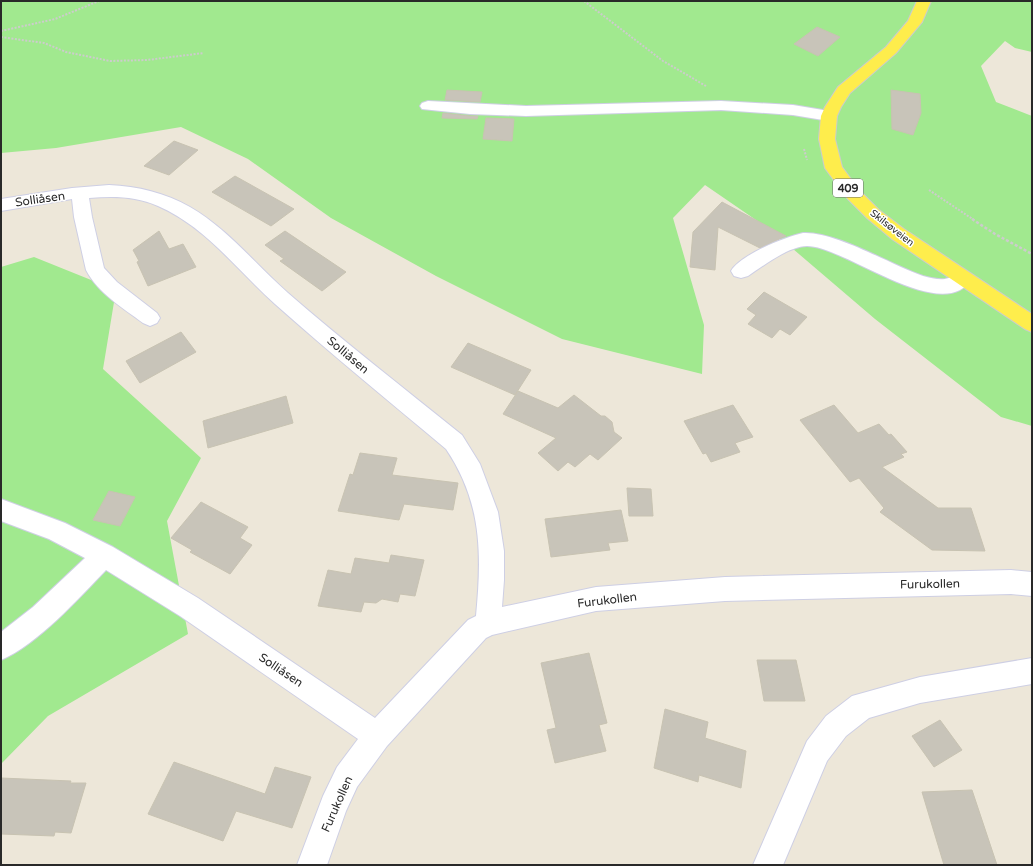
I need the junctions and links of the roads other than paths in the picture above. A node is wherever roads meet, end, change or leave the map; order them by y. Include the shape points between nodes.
1 (924, 1) edge
2 (428, 106) dead end
3 (829, 116) junction
4 (80, 193) junction
5 (1, 205) edge
6 (741, 271) dead end
7 (962, 278) junction
8 (150, 318) dead end
9 (1032, 324) edge
10 (1, 510) edge
11 (104, 555) junction
12 (1032, 584) edge
13 (488, 623) junction
14 (1, 647) edge
15 (1032, 671) edge
16 (377, 736) junction
17 (312, 865) edge
18 (768, 865) edge

1 - 3 main road, Skilsøveien / 409 via 915,22 891,50 844,90
2 - 3 street via 538,111 710,104
3 - 7 main road, Skilsøveien / 409 via 827,139 834,168 853,194 898,234
4 - 5 street, Solliåsen
4 - 8 street, Solliåsen via 82,217 95,270 110,287
4 - 13 street, Solliåsen via 119,191 142,194 172,205 208,228 280,298 454,442 469,464 486,512 492,552
6 - 7 street via 770,252 800,240 812,240 846,249 926,285 948,286
7 - 9 main road, Skilsøveien / 409
10 - 11 street, Solliåsen via 57,531
11 - 14 street via 61,600 25,631
11 - 16 street, Solliåsen via 189,607
12 - 13 street, Furukollen via 1003,582 725,589 596,599
13 - 16 street, Furukollen via 477,629
15 - 18 street via 920,690 862,706 836,726 817,751
16 - 17 street, Furukollen via 347,777 333,806

